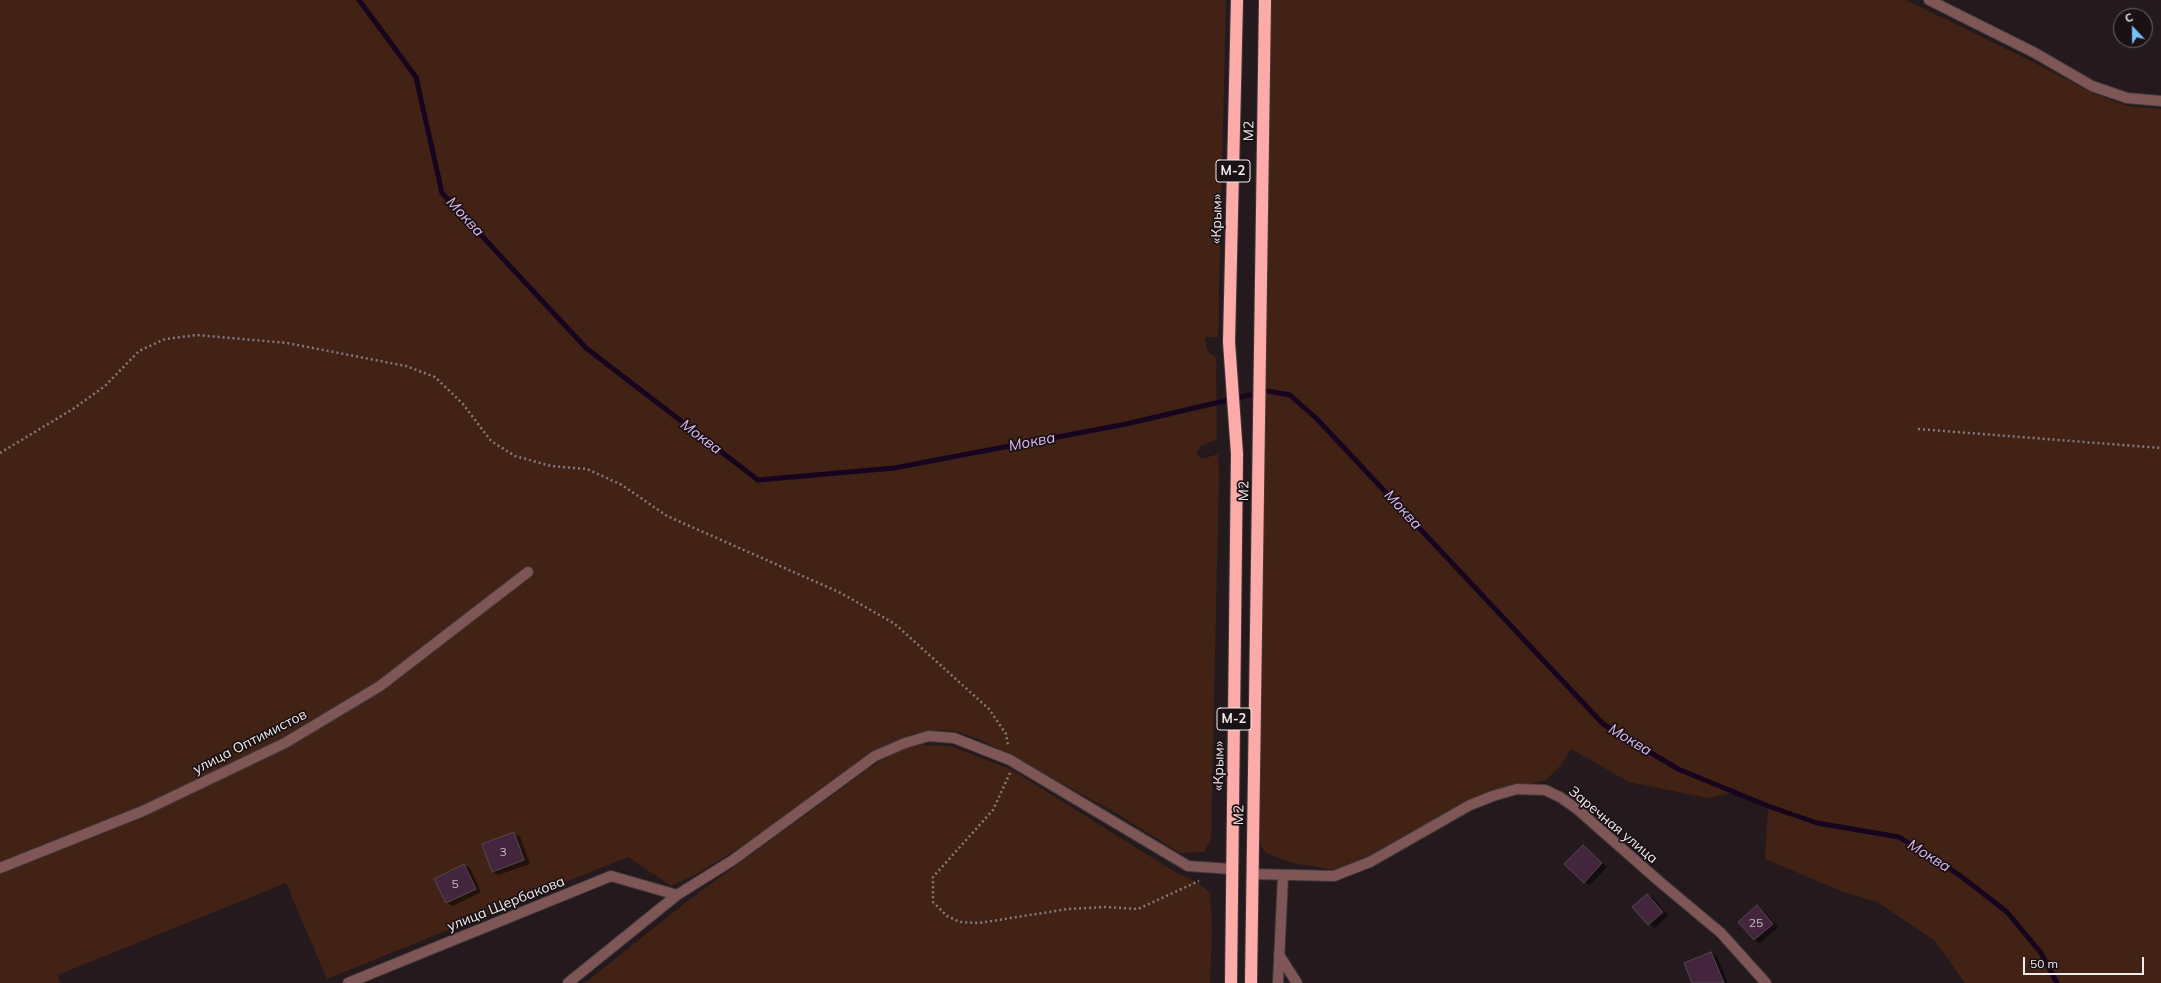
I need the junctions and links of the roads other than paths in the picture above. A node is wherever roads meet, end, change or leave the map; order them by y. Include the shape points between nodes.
1 (1238, 0) edge
2 (1265, 0) edge
3 (1929, 0) edge
4 (2161, 101) edge
5 (528, 572) dead end
6 (0, 868) edge
7 (1231, 869) dead end
8 (1253, 874) junction
9 (1283, 876) junction
10 (677, 895) junction
11 (1279, 955) junction
12 (348, 983) edge
13 (568, 983) edge
14 (1231, 983) edge
15 (1251, 983) edge
16 (1278, 983) edge
17 (1297, 983) edge
18 (1766, 983) edge

1 - 14 highway, «Крым» / М-2 via 1230,342 1237,454
2 - 8 highway, М2
3 - 4 street via 2035,53 2092,86 2127,98
5 - 6 street, улица Оптимистов via 380,686 285,744 142,811
7 - 10 street via 1188,866 1010,760 954,738 928,736 905,742 875,756 733,860
8 - 9 street, Заречная улица
8 - 15 highway, М2
9 - 11 street
9 - 18 street, Заречная улица via 1334,876 1370,862 1470,805 1517,789 1545,790 1577,809 1721,933
10 - 12 street, улица Щербакова via 612,876
10 - 13 street
11 - 16 street
11 - 17 street

